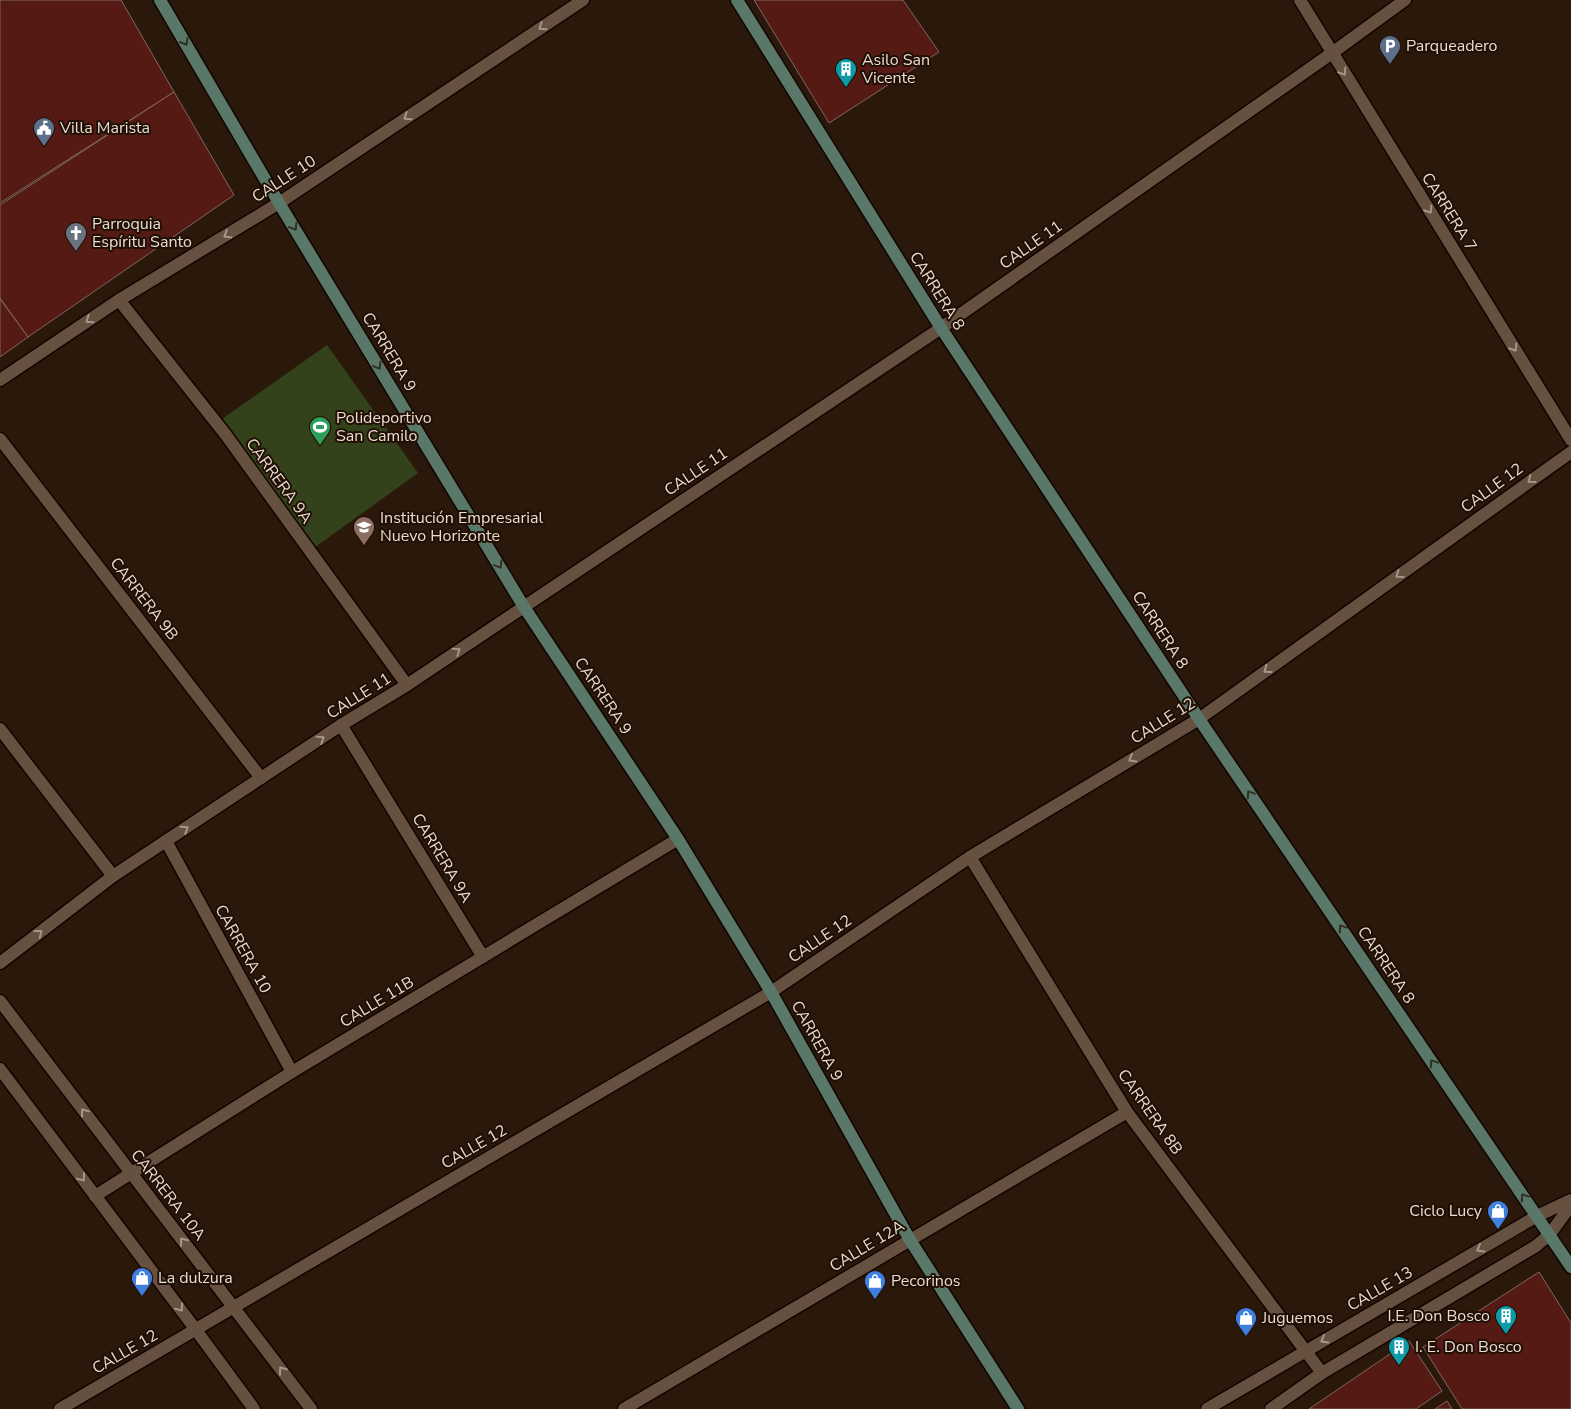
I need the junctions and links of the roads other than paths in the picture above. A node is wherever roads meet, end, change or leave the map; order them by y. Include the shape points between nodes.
1 (160, 0) edge
2 (583, 0) edge
3 (737, 0) edge
4 (1300, 0) edge
5 (1405, 0) edge
6 (1332, 53) junction
7 (279, 203) junction
8 (119, 300) junction
9 (941, 328) junction
10 (0, 380) edge
11 (0, 439) edge
12 (1571, 440) edge
13 (1571, 452) edge
14 (524, 607) junction
15 (407, 685) junction
16 (1199, 719) junction
17 (341, 726) junction
18 (0, 729) edge
19 (261, 778) junction
20 (678, 839) junction
21 (166, 841) junction
22 (970, 857) junction
23 (113, 876) junction
24 (483, 957) junction
25 (0, 963) edge
26 (771, 992) junction
27 (0, 1001) edge
28 (0, 1069) edge
29 (292, 1072) junction
30 (1128, 1112) junction
31 (130, 1173) junction
32 (95, 1196) junction
33 (1571, 1200) edge
34 (1571, 1205) edge
35 (1537, 1216) junction
36 (1550, 1234) junction
37 (910, 1240) junction
38 (1571, 1266) edge
39 (234, 1307) junction
40 (196, 1330) junction
41 (1306, 1350) junction
42 (1322, 1373) junction
43 (60, 1409) edge
44 (254, 1409) edge
45 (311, 1409) edge
46 (624, 1409) edge
47 (1018, 1409) edge
48 (1207, 1409) edge
49 (1271, 1409) edge

1 -> 7 main road, CARRERA 9
2 -> 7 street, CALLE 10
3 - 9 main road, CARRERA 8
4 - 6 street, CARRERA 7
5 - 6 street, CALLE 11
6 - 9 street, CALLE 11
6 -> 12 street, CARRERA 7
7 -> 8 street, CALLE 10
7 -> 14 main road, CARRERA 9
8 -> 10 street, CALLE 10
8 - 15 street, CARRERA 9A via 226,435
9 - 14 street, CALLE 11
9 - 16 main road, CARRERA 8
11 - 19 street, CARRERA 9B
13 -> 16 street, CALLE 12
15 -> 14 street, CALLE 11
14 - 20 main road, CARRERA 9
15 - 17 street, CALLE 11
16 -> 22 street, CALLE 12
35 -> 16 main road, CARRERA 8
19 -> 17 street, CALLE 11
17 - 24 street, CARRERA 9A
18 - 23 street
21 -> 19 street, CALLE 11
20 - 24 street, CALLE 11B
20 - 26 main road, CARRERA 9
21 - 23 street, CALLE 11
21 - 29 street, CARRERA 10
22 - 26 street, CALLE 12
22 - 30 street, CARRERA 8B
25 -> 23 street, CALLE 11
24 - 29 street, CALLE 11B
26 - 37 main road, CARRERA 9
26 - 39 street, CALLE 12
31 -> 27 street, CARRERA 10A
28 -> 32 street
29 - 31 street, CALLE 11B
30 - 37 street, CALLE 12A
30 - 41 street, CARRERA 8B
31 - 32 street, CALLE 11B
39 -> 31 street, CARRERA 10A
32 -> 40 street
33 - 35 street, CALLE 13
34 - 36 street
35 - 36 main road, CARRERA 8
35 -> 41 street, CALLE 13
36 - 38 main road, CARRERA 8
36 - 42 street via 1536,1246
37 - 46 street, CALLE 12A
37 - 47 main road, CARRERA 9
39 - 40 street, CALLE 12
45 -> 39 street, CARRERA 10A
40 - 43 street, CALLE 12
40 - 44 street
41 - 42 street, CARRERA 8B
41 - 48 street, CALLE 13
42 - 49 street

